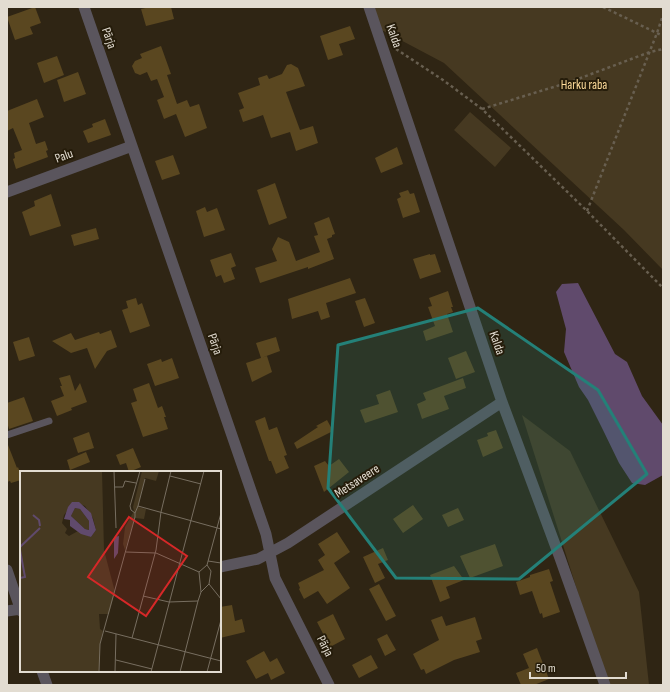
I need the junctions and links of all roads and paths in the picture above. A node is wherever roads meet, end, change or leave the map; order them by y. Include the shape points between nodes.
1 (84, 7) edge
2 (369, 7) edge
3 (603, 7) edge
4 (663, 14) edge
5 (657, 33) junction
6 (663, 36) edge
7 (380, 39) junction
8 (663, 48) edge
9 (650, 52) junction
10 (482, 109) junction
11 (132, 146) junction
12 (7, 192) edge
13 (587, 211) junction
14 (663, 288) edge
15 (502, 402) junction
16 (49, 421) dead end
17 (7, 435) edge
18 (269, 554) junction
19 (221, 567) edge
20 (7, 570) edge
21 (20, 607) edge
22 (20, 610) edge
23 (7, 611) edge
24 (42, 672) edge
25 (47, 685) edge
26 (329, 685) edge
27 (605, 685) edge

1 - 11 street, Pärja
2 - 7 street, Kalda
3 - 5 path
4 - 5 path
5 - 6 path
5 - 9 path
7 - 10 path via 444,80
7 - 15 street, Kalda
8 - 9 path
9 - 10 path via 570,82
9 - 13 path
10 - 13 path
11 - 12 street, Palu
11 - 18 street, Pärja via 266,534
13 - 14 path
15 - 18 street, Metsaveere
15 - 27 street, Kalda
16 - 17 lane
18 - 19 street, Metsaveere
18 - 26 street, Pärja via 275,578
20 - 21 street
22 - 23 street
24 - 25 street

